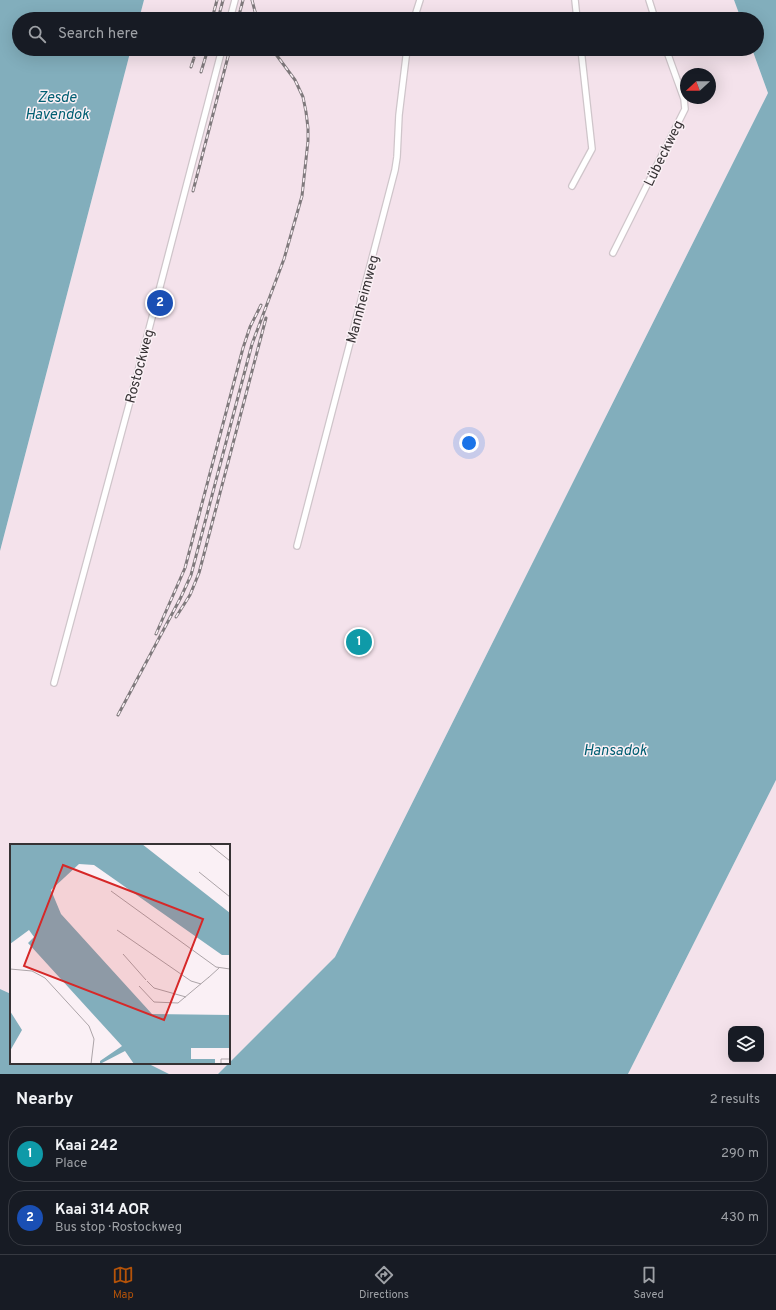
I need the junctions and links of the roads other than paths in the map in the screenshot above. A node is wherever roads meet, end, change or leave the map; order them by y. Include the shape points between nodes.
1 (235, 0) edge
2 (420, 0) edge
3 (575, 0) edge
4 (648, 0) edge
5 (232, 12) edge
6 (416, 12) edge
7 (576, 12) edge
8 (652, 12) edge
9 (220, 56) edge
10 (406, 56) edge
11 (582, 56) edge
12 (669, 56) edge
13 (572, 186) dead end
14 (613, 253) dead end
15 (297, 546) dead end
16 (54, 683) dead end

1 - 5 street
2 - 6 street
3 - 7 street
4 - 8 street
9 - 16 street, Rostockweg
10 - 15 street, Mannheimweg via 395,170
11 - 13 street via 592,149
12 - 14 street, Lübeckweg via 684,99 685,109

